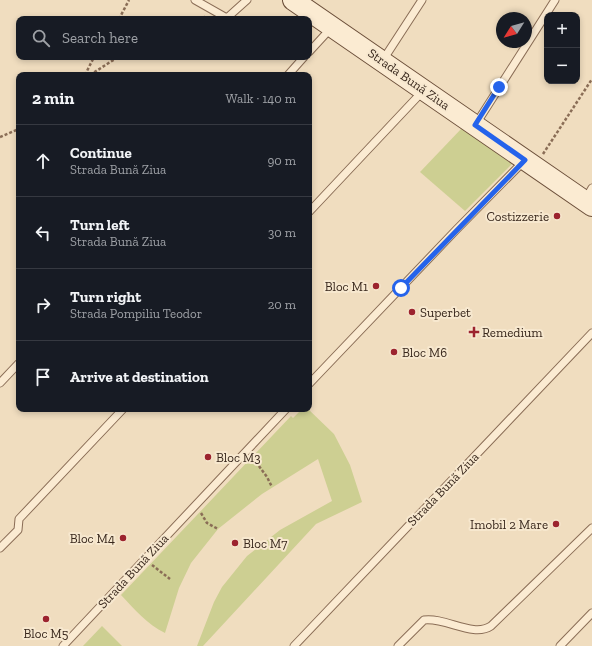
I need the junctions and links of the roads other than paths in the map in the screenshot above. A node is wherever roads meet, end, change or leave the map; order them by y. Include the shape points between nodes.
1 (195, 0) edge
2 (247, 0) edge
3 (293, 0) edge
4 (422, 0) edge
5 (555, 0) edge
6 (222, 16) edge
7 (229, 16) edge
8 (332, 26) junction
9 (312, 49) edge
10 (301, 60) edge
11 (383, 61) junction
12 (291, 72) edge
13 (424, 90) junction
14 (475, 125) junction
15 (530, 163) junction
16 (589, 198) edge
17 (312, 209) edge
18 (592, 333) edge
19 (16, 366) edge
20 (312, 381) edge
21 (0, 383) edge
22 (120, 412) edge
23 (283, 412) edge
24 (592, 528) edge
25 (0, 548) edge
26 (592, 613) edge
27 (63, 646) edge
28 (294, 646) edge
29 (398, 646) edge
30 (560, 646) edge

1 - 6 lane
2 - 7 lane
3 - 8 main road, Strada Bună Ziua
4 - 11 lane
5 - 14 lane
8 - 9 lane
8 - 11 main road, Strada Bună Ziua
10 - 12 lane
11 - 13 main road, Strada Bună Ziua
13 - 14 main road, Strada Bună Ziua
13 - 17 lane
14 - 15 main road, Strada Bună Ziua
15 - 16 main road, Strada Bună Ziua
15 - 20 lane via 456,230
18 - 28 lane, Strada Bună Ziua
19 - 21 lane
22 - 25 lane via 19,520 18,530
23 - 27 lane, Strada Bună Ziua
24 - 29 lane via 486,630 470,629 439,620 424,620
26 - 30 lane

